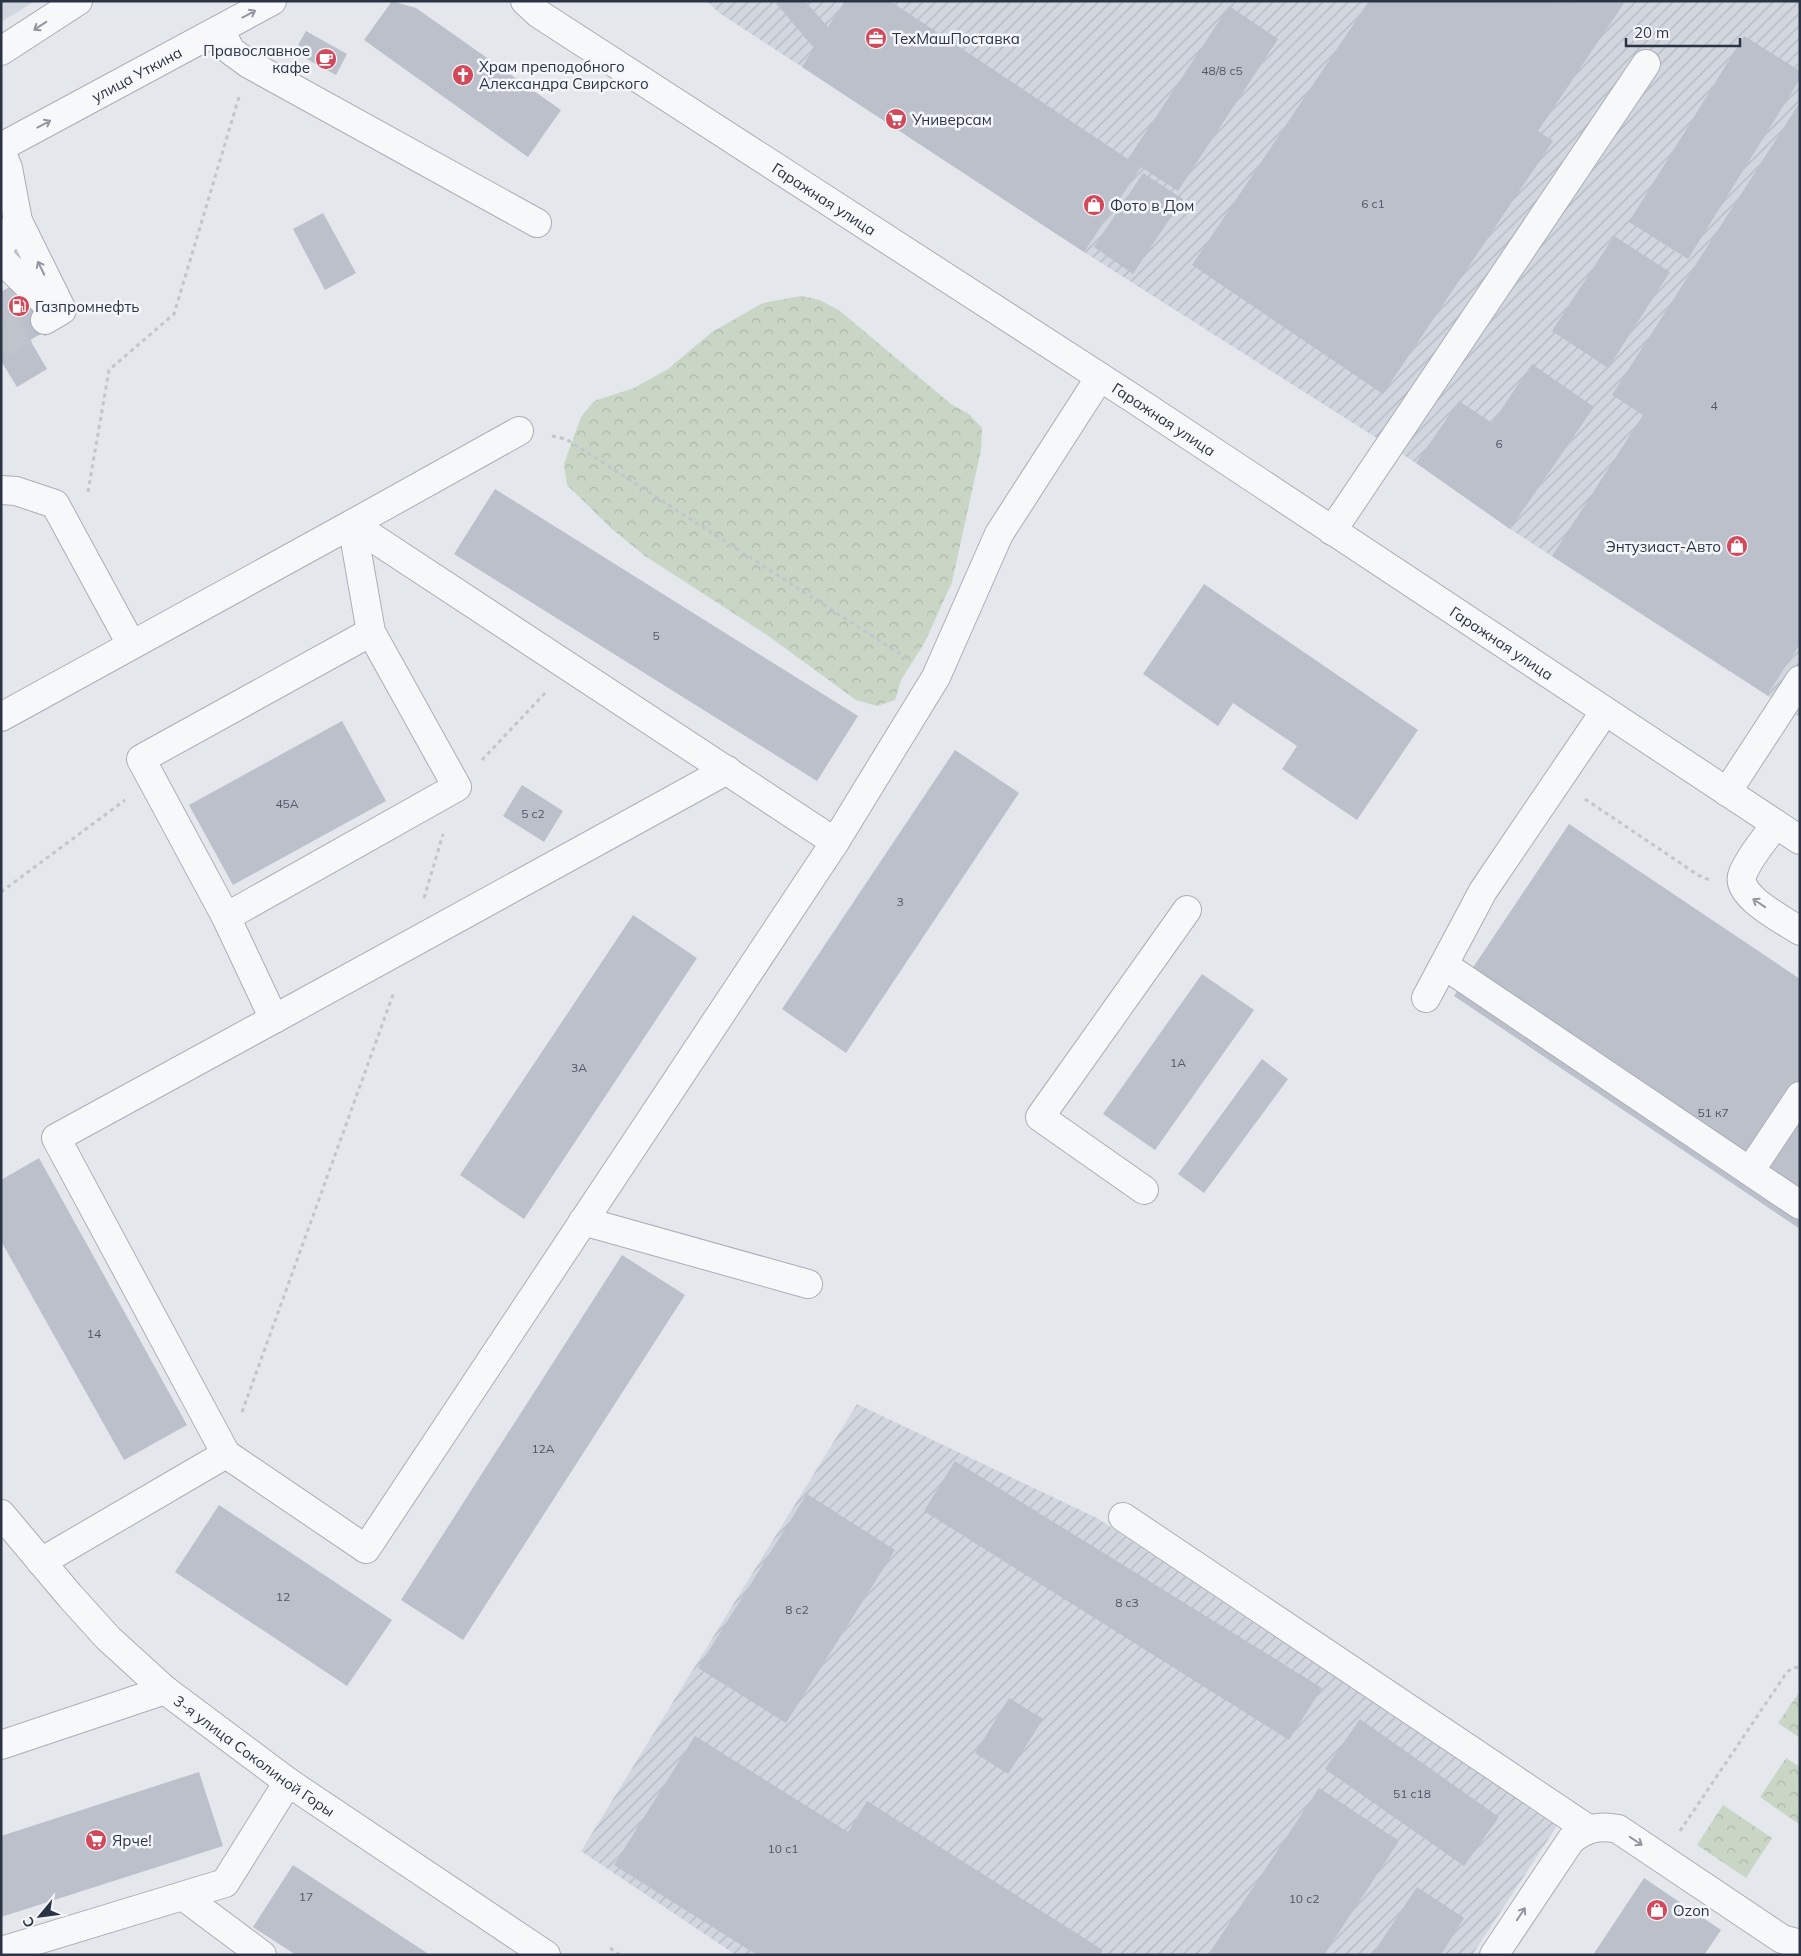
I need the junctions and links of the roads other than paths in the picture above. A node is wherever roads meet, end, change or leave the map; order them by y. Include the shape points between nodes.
1 (78, 1) edge
2 (272, 1) edge
3 (507, 1) edge
4 (532, 8) edge
5 (220, 30) junction
6 (1, 51) edge
7 (1646, 64) dead end
8 (1, 149) edge
9 (18, 221) junction
10 (537, 223) dead end
11 (1, 246) edge
12 (1, 259) edge
13 (1100, 378) junction
14 (519, 431) road end
15 (1, 490) edge
16 (352, 524) junction
17 (1332, 531) junction
18 (371, 632) junction
19 (132, 644) junction
20 (1800, 680) edge
21 (1605, 711) junction
22 (1, 717) edge
23 (727, 770) junction
24 (1727, 792) junction
25 (1776, 824) junction
26 (1800, 840) edge
27 (835, 842) junction
28 (1187, 910) dead end
29 (226, 916) junction
30 (1800, 931) edge
31 (1444, 965) junction
32 (1426, 998) dead end
33 (274, 1019) junction
34 (1800, 1096) edge
35 (1750, 1171) junction
36 (1144, 1190) dead end
37 (1800, 1205) edge
38 (583, 1221) junction
39 (808, 1284) dead end
40 (226, 1454) junction
41 (1, 1514) edge
42 (1123, 1517) dead end
43 (41, 1562) junction
44 (165, 1690) junction
45 (1, 1745) edge
46 (288, 1782) junction
47 (1588, 1829) junction
48 (183, 1896) junction
49 (1785, 1946) edge
50 (1, 1951) edge
51 (262, 1955) edge
52 (546, 1955) edge
53 (1494, 1955) edge

1 -> 6 street
5 -> 2 street, улица Уткина
3 - 4 street
4 - 13 street, Гаражная улица
8 -> 5 street, улица Уткина
5 - 10 street via 231,51 249,64
7 - 17 street
8 - 9 street
9 - 11 street
12 -> 9 street via 51,316 62,310
13 - 17 street, Гаражная улица
13 - 27 street via 999,534 936,677
14 - 16 street
15 - 19 street via 16,491 55,504
16 - 18 street
16 - 19 street
16 - 23 street
17 - 21 street, Гаражная улица
18 - 29 street via 141,759
18 - 29 street via 457,787
19 - 22 street
20 - 24 street
21 - 24 street, Гаражная улица
21 - 31 street via 1484,891
23 - 27 street
23 - 33 street
24 - 25 street, Гаражная улица
25 - 26 street, Гаражная улица
30 -> 25 street via 1750,897 1742,885 1742,874
27 - 38 street
28 - 36 street via 1040,1117
29 - 33 street
31 - 32 street
31 - 35 street
33 - 40 street via 56,1138
34 - 35 street
35 - 37 street
38 - 39 street
38 - 40 street via 366,1550
40 - 43 street
41 - 43 street, 3-я улица Соколиной Горы
42 - 47 street
43 - 44 street, 3-я улица Соколиной Горы via 108,1638
44 - 45 street
44 - 46 street, 3-я улица Соколиной Горы
46 - 48 street via 225,1883
46 - 52 street, 3-я улица Соколиной Горы
47 -> 49 street via 1605,1826 1618,1829
53 -> 47 street via 1571,1840
48 - 50 street
48 - 51 street

